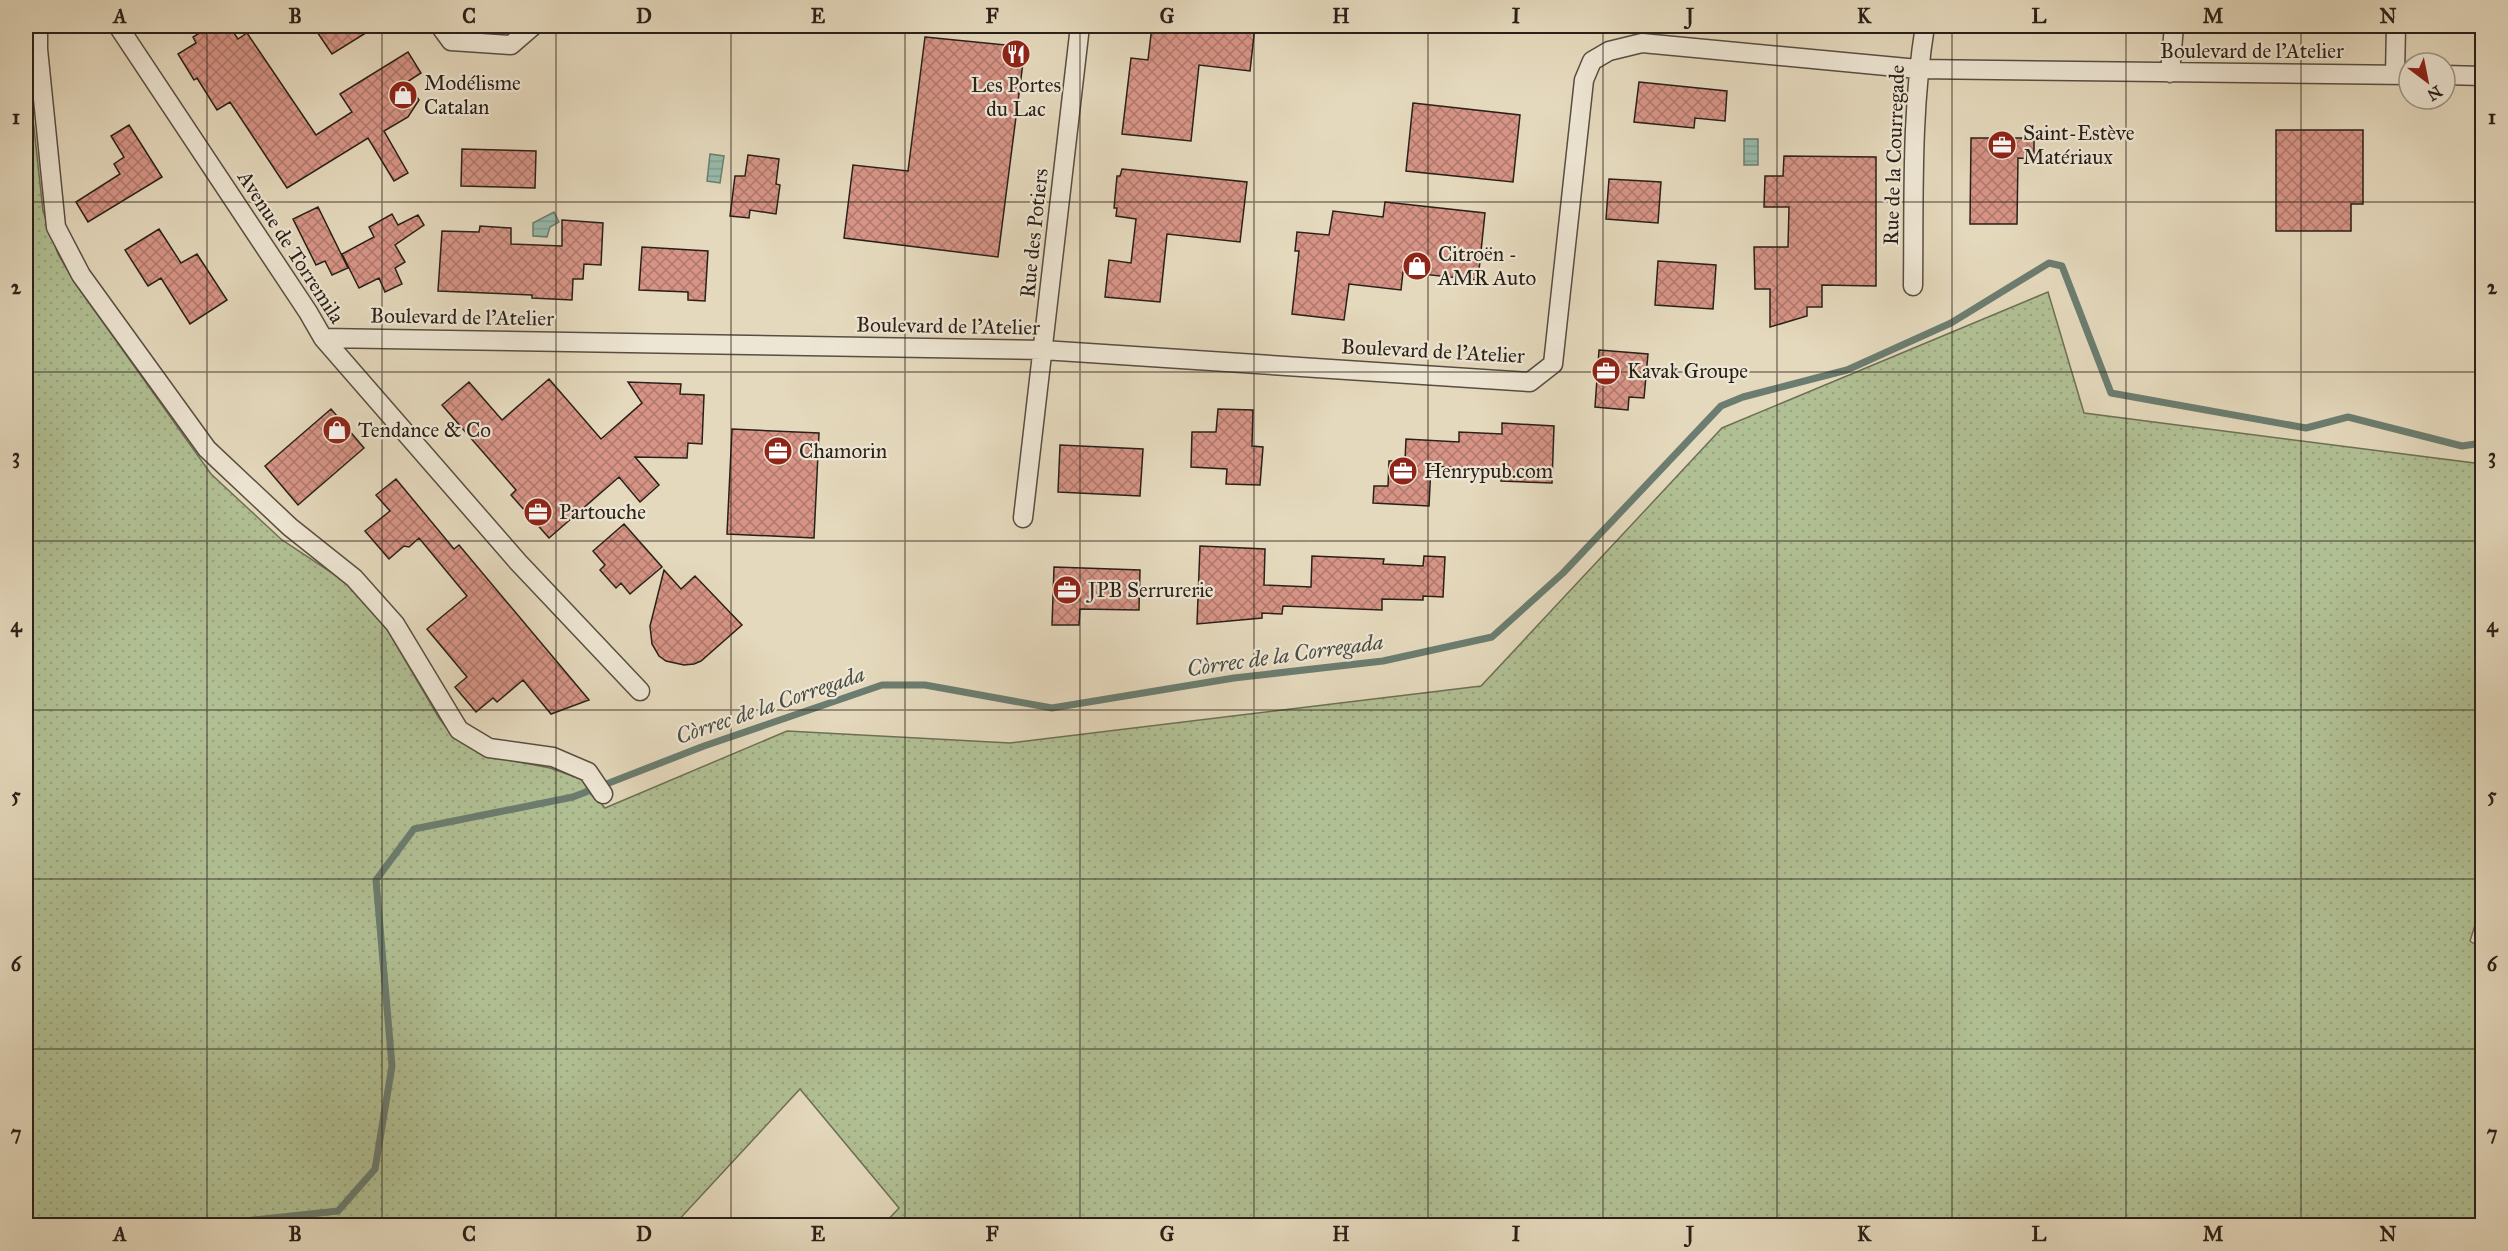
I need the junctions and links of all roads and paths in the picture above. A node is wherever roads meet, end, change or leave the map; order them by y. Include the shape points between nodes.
1 (38, 26) edge
2 (118, 26) edge
3 (440, 26) edge
4 (532, 26) edge
5 (1080, 26) edge
6 (1925, 26) edge
7 (2174, 26) edge
8 (2396, 26) edge
9 (2399, 51) edge
10 (1918, 69) junction
11 (2170, 73) junction
12 (2397, 75) edge
13 (2457, 75) edge
14 (2482, 75) edge
15 (1913, 286) dead end
16 (323, 338) junction
17 (1043, 350) junction
18 (1023, 518) dead end
19 (640, 691) dead end
20 (599, 786) dead end

1 - 20 street via 56,227 81,275 207,449 290,527 361,585 395,624 459,730 489,748 553,757 588,772
2 - 16 street, Avenue de Torremila
3 - 4 street via 451,41 511,45
5 - 17 street, Rue des Potiers
6 - 10 street, Rue de la Courregade
7 - 11 street
8 - 9 street
10 - 11 street, Boulevard de l'Atelier
10 - 15 street, Rue de la Courregade
10 - 17 street, Boulevard de l'Atelier via 1642,43 1609,51 1592,61 1584,80 1553,364 1530,382
11 - 12 street, Boulevard de l'Atelier
13 - 14 street
16 - 17 street, Boulevard de l'Atelier
16 - 19 street, Avenue de Torremila via 518,562
17 - 18 street, Rue des Potiers

